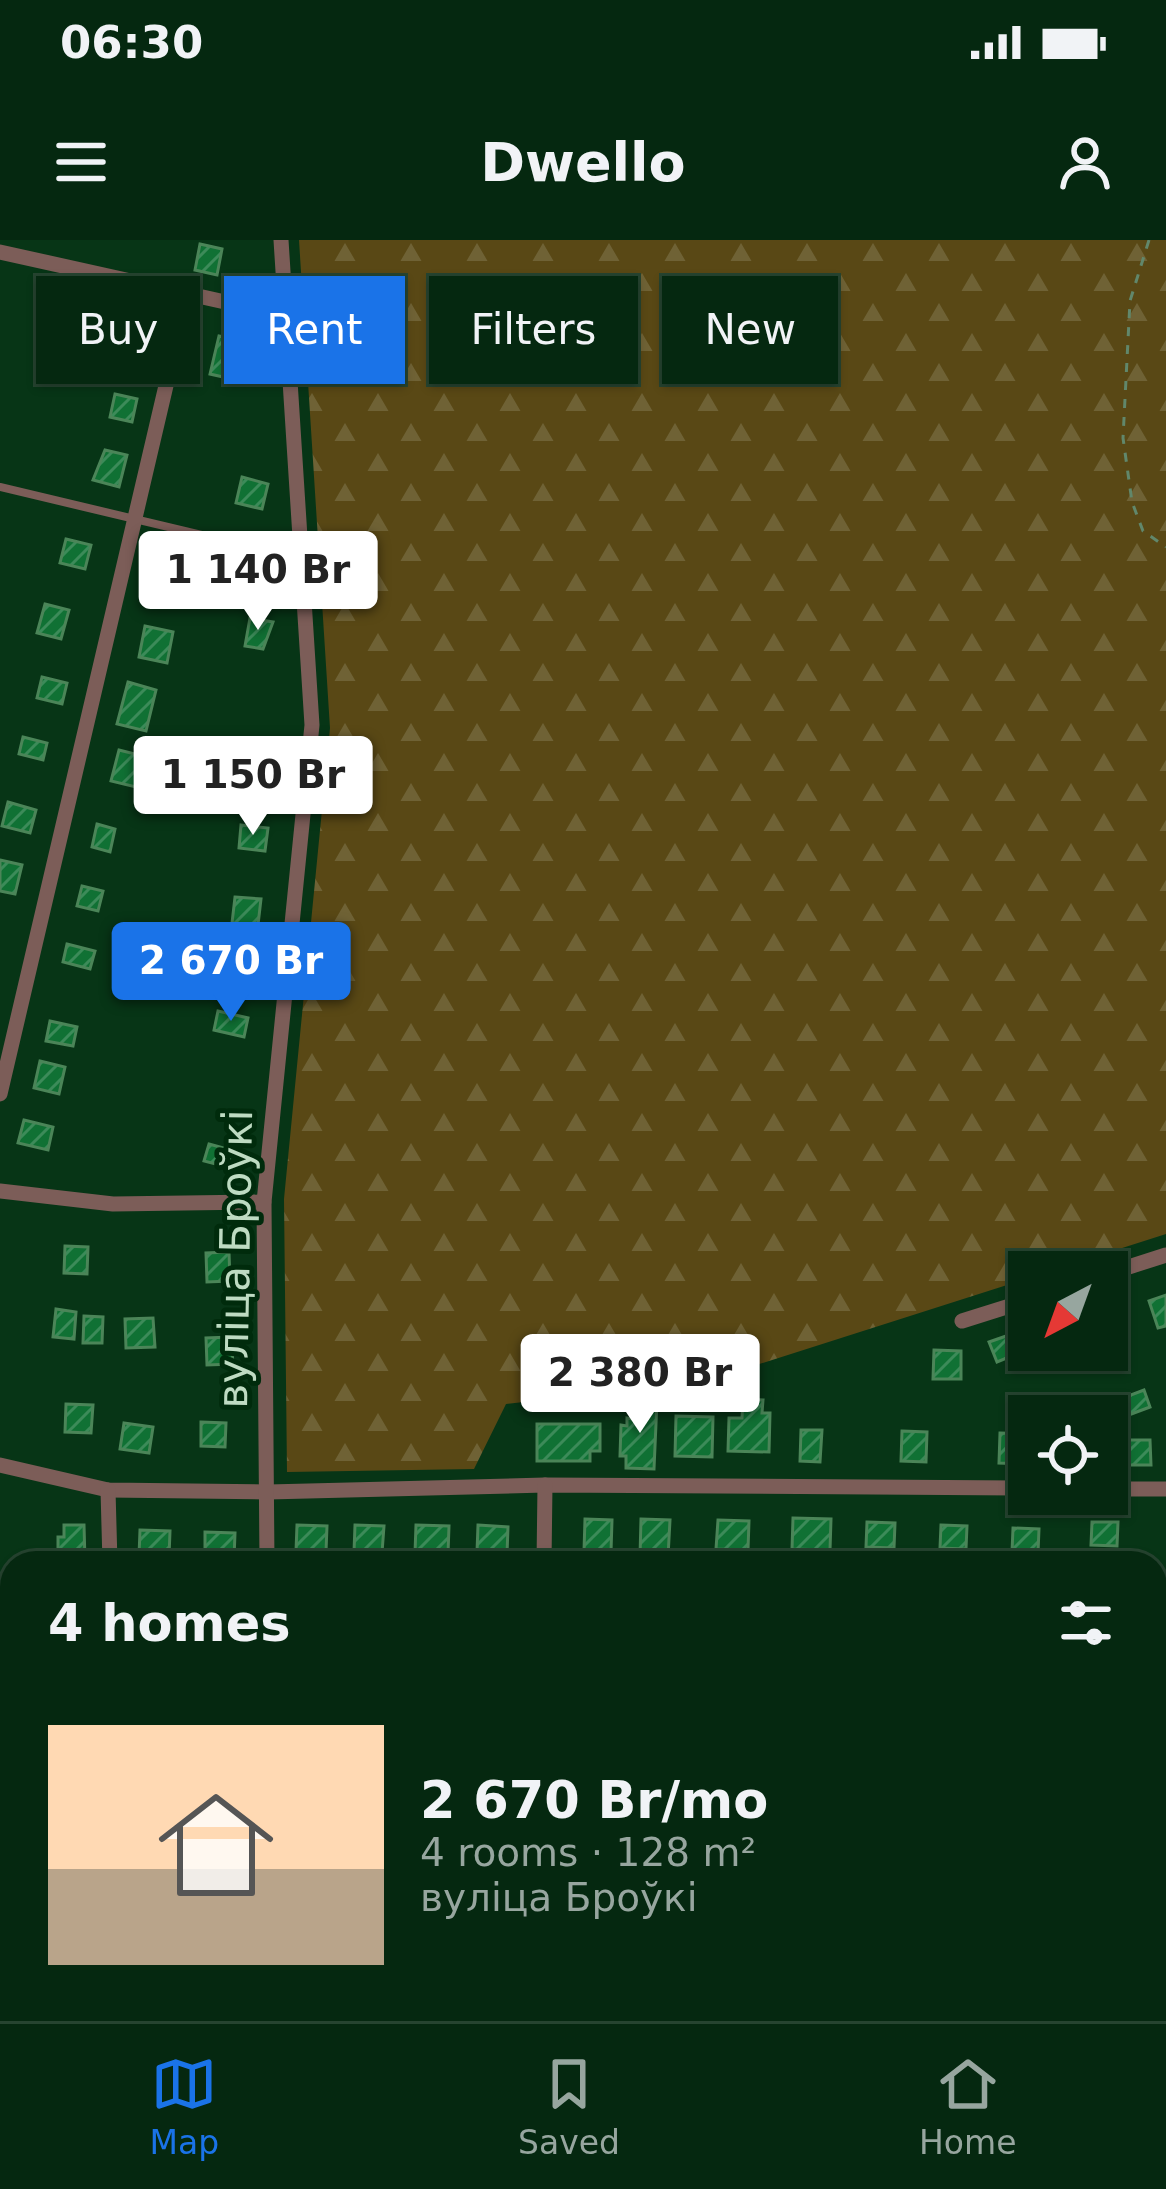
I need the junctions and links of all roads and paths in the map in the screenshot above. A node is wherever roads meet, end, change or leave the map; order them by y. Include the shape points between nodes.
1 (281, 240) edge
2 (1149, 240) edge
3 (0, 252) edge
4 (102, 276) edge
5 (284, 276) edge
6 (165, 384) edge
7 (292, 384) edge
8 (0, 487) edge
9 (132, 521) junction
10 (1166, 548) edge
11 (301, 559) junction
12 (0, 1094) edge
13 (0, 1191) edge
14 (264, 1202) junction
15 (1166, 1255) edge
16 (1128, 1267) edge
17 (1008, 1307) edge
18 (962, 1322) dead end
19 (0, 1465) edge
20 (545, 1485) junction
21 (1008, 1488) edge
22 (1128, 1489) edge
23 (1166, 1489) edge
24 (108, 1490) junction
25 (268, 1492) junction
26 (110, 1551) edge
27 (267, 1551) edge
28 (544, 1551) edge

1 - 5 street, вуліца Броўкі
2 - 10 path via 1130,301 1123,438 1143,531
3 - 4 street
6 - 9 street
7 - 11 street, вуліца Броўкі
8 - 9 lane
9 - 11 lane
9 - 12 street
11 - 14 street, вуліца Броўкі via 312,725
13 - 14 street via 113,1204
14 - 25 street, вуліца Броўкі
15 - 16 street
17 - 18 street
19 - 24 street
20 - 21 street
20 - 25 street
20 - 28 street
22 - 23 street
24 - 25 street
24 - 26 street
25 - 27 street, вуліца Броўкі

